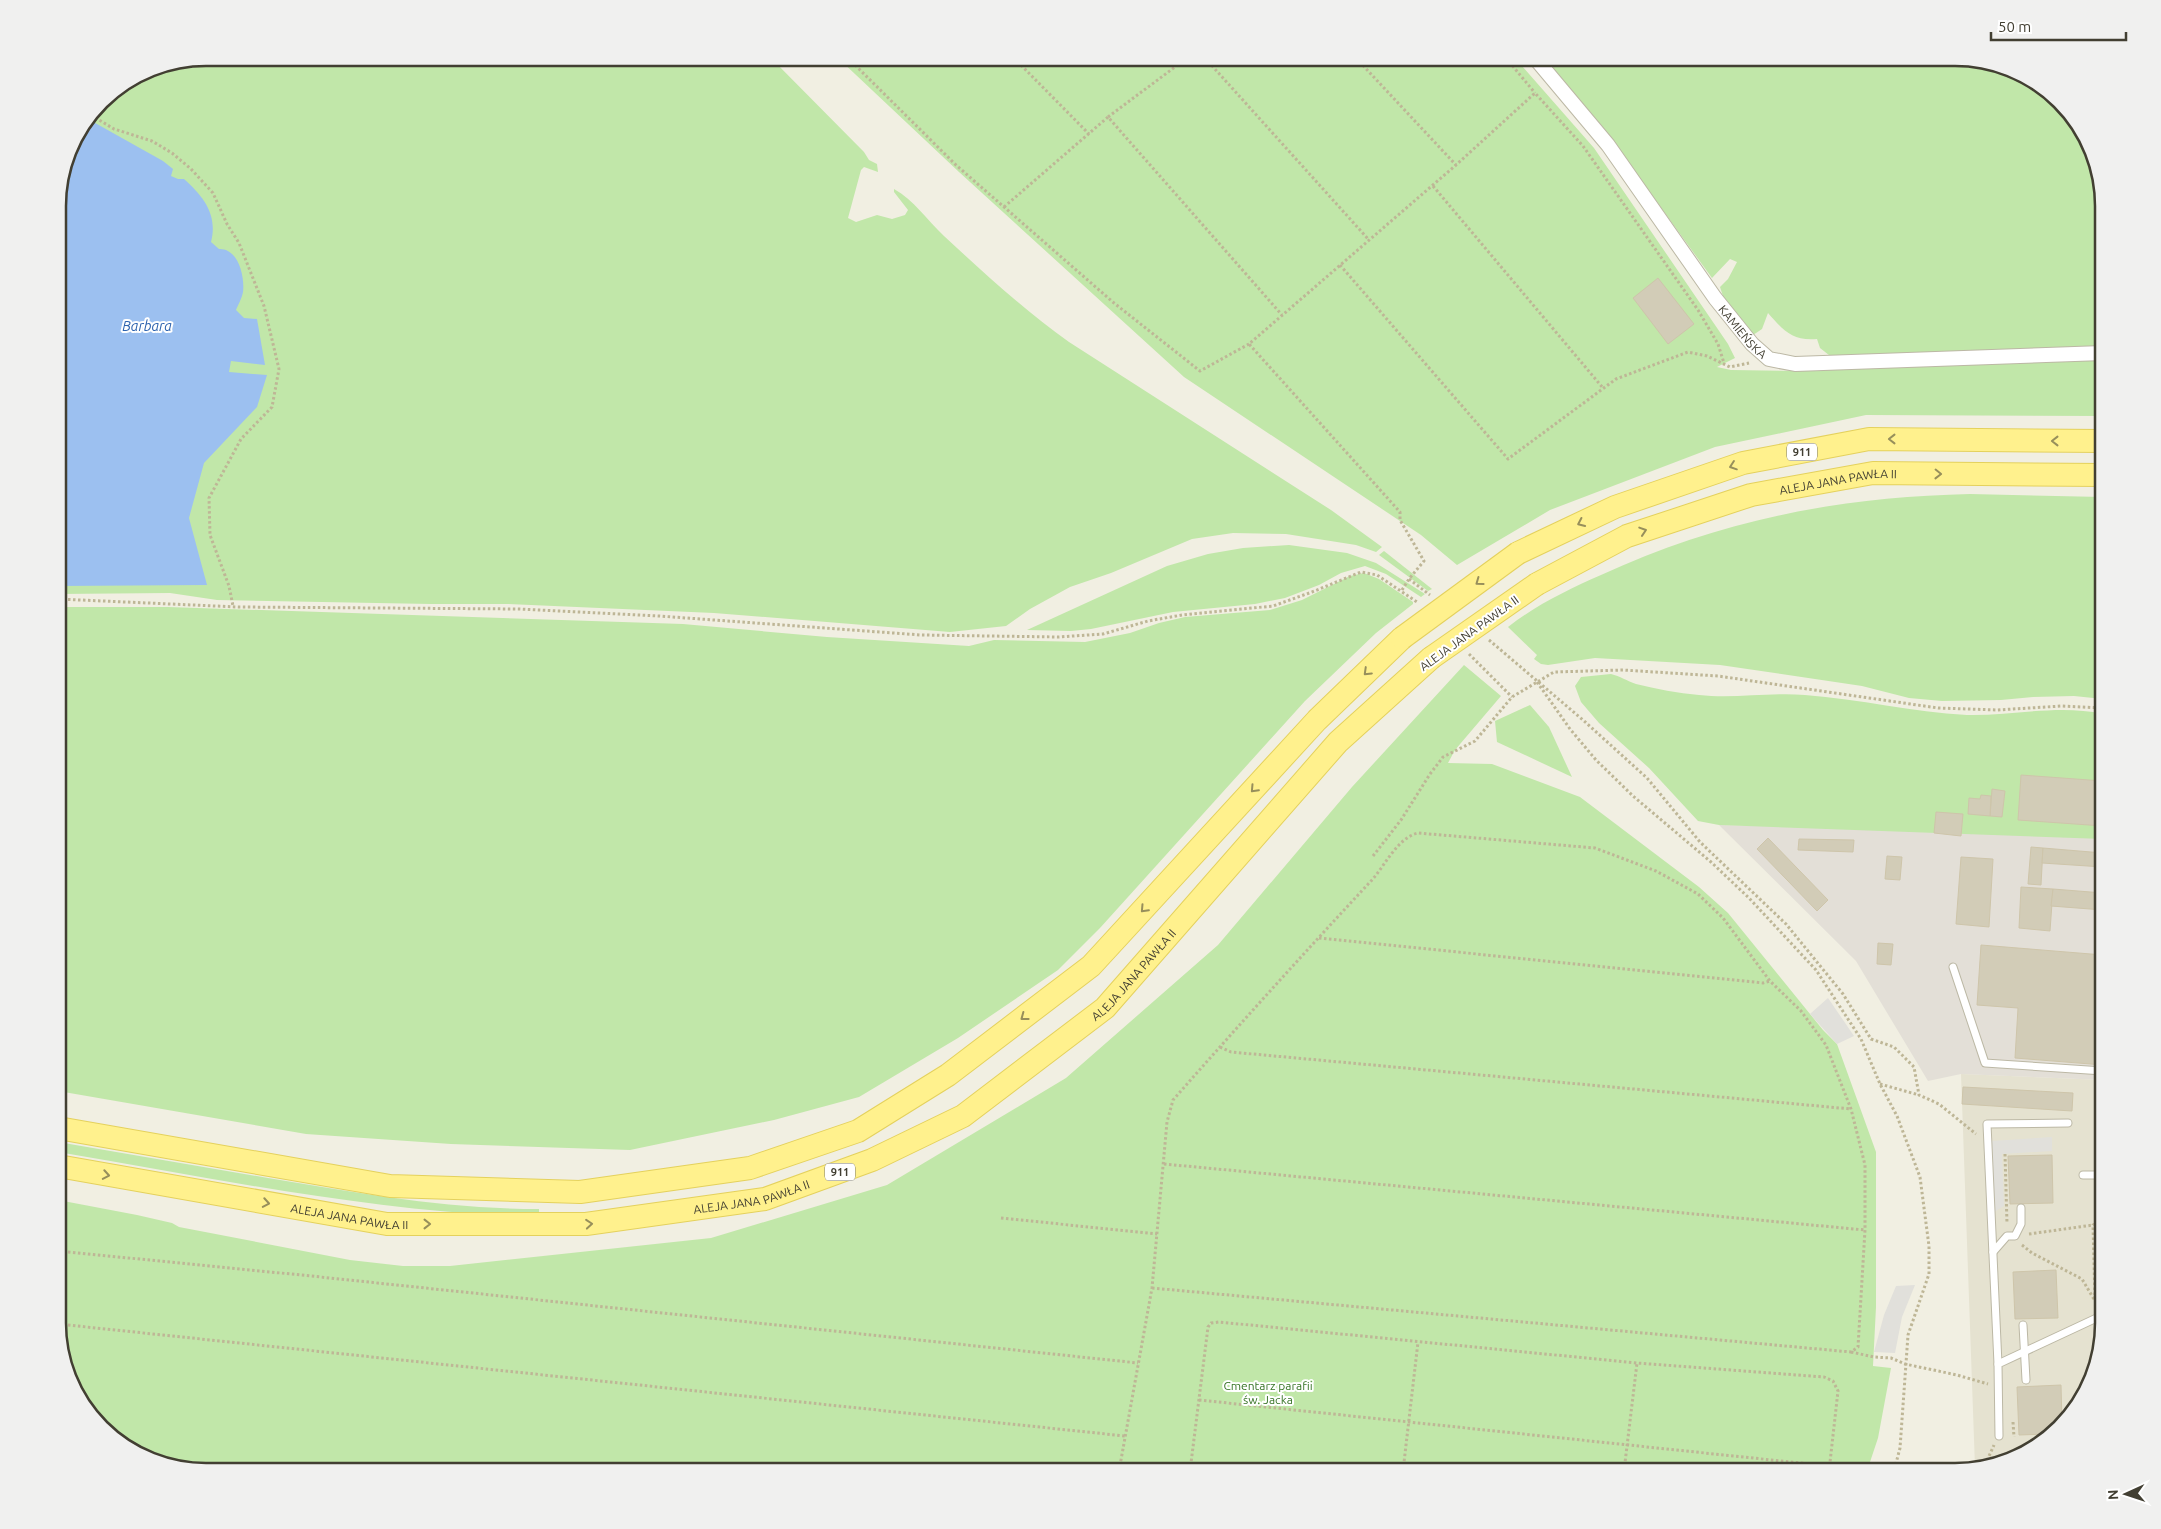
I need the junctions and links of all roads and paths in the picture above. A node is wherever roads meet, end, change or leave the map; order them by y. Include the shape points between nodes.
1 (1175, 66) edge
2 (1213, 66) edge
3 (1364, 66) edge
4 (1513, 66) edge
5 (1542, 66) edge
6 (857, 67) edge
7 (1022, 67) edge
8 (1535, 93) junction
9 (1108, 117) junction
10 (97, 119) edge
11 (1089, 134) junction
12 (1456, 165) junction
13 (1433, 186) junction
14 (1004, 207) junction
15 (1369, 240) junction
16 (1340, 265) junction
17 (1282, 316) junction
18 (1250, 344) junction
19 (2095, 353) edge
20 (1769, 359) junction
21 (1724, 363) junction
22 (1603, 388) junction
23 (2095, 441) edge
24 (2095, 475) edge
25 (1354, 573) dead end
26 (1409, 579) junction
27 (1402, 590) dead end
28 (1433, 597) dead end
29 (67, 599) edge
30 (233, 606) junction
31 (1483, 635) dead end
32 (1537, 682) junction
33 (2095, 708) edge
34 (1373, 856) dead end
35 (1318, 938) junction
36 (1953, 967) dead end
37 (1770, 981) junction
38 (1220, 1047) junction
39 (2095, 1070) edge
40 (1880, 1084) junction
41 (1919, 1095) junction
42 (1851, 1109) junction
43 (2068, 1123) dead end
44 (67, 1130) edge
45 (1988, 1144) junction
46 (1164, 1164) junction
47 (67, 1168) edge
48 (2095, 1174) edge
49 (2083, 1175) dead end
50 (2020, 1208) dead end
51 (1001, 1218) dead end
52 (2093, 1225) joint
53 (1865, 1230) junction
54 (1158, 1234) junction
55 (2015, 1236) junction
56 (2094, 1250) dead end
57 (67, 1252) edge
58 (1993, 1252) junction
59 (1152, 1288) junction
60 (2095, 1299) edge
61 (2095, 1320) edge
62 (67, 1325) edge
63 (2023, 1325) dead end
64 (1418, 1342) junction
65 (1851, 1352) junction
66 (2025, 1352) junction
67 (1138, 1363) junction
68 (1637, 1363) junction
69 (1905, 1364) junction
70 (1998, 1364) junction
71 (2026, 1380) dead end
72 (1998, 1384) junction
73 (1199, 1400) junction
74 (1409, 1422) junction
75 (1125, 1436) junction
76 (1999, 1436) joint
77 (1627, 1444) junction
78 (1988, 1458) edge
79 (1120, 1463) edge
80 (1191, 1463) edge
81 (1404, 1463) edge
82 (1625, 1463) edge
83 (1801, 1463) edge
84 (1829, 1463) edge
85 (1896, 1463) edge

1 - 9 path
2 - 15 path
3 - 12 path
4 - 8 path
5 - 20 street, KAMIEŃSKA via 1608,145 1715,298 1752,344
6 - 14 path via 956,165
7 - 11 path
8 - 12 path
8 - 21 path via 1583,146 1698,310 1718,344
9 - 11 path
9 - 17 path
10 - 30 path via 114,129 152,141 172,153 213,193 264,306 279,369 272,407 241,439 209,498 210,535
11 - 14 path
12 - 13 path
13 - 15 path
13 - 22 path
14 - 18 path via 1114,304 1200,371
15 - 16 path
16 - 17 path
16 - 22 path via 1508,459
17 - 18 path
18 - 26 path via 1400,512 1400,520 1424,561
19 - 20 street, KAMIEŃSKA via 1815,364
20 - 21 path via 1730,367
21 - 22 path via 1688,352 1616,379
23 -> 44 main road, 911, bridge via 1869,439 1752,461 1615,507 1518,553 1402,638 1317,720 1091,966 948,1076 858,1131 750,1168 580,1192 390,1186
47 -> 24 main road, ALEJA JANA PAWŁA II / 911, bridge via 387,1224 586,1224 765,1199 872,1160 964,1116 1105,1008 1338,742 1431,658 1537,584 1627,536 1752,495 1873,473
25 - 30 path via 1273,606 1182,615 1076,637 921,635 520,609
26 - 27 path
26 - 28 path
29 - 30 path
31 - 32 path
32 - 33 path via 1554,672 1623,670 1718,676 1938,708
32 - 34 path via 1512,698 1475,741 1443,757
32 - 40 path via 1596,760 1633,796 1712,862 1816,970 1861,1039
32 - 41 path via 1647,778 1700,842 1786,924 1843,994 1872,1039 1894,1047 1914,1067
35 - 37 path via 1763,983
35 - 37 path via 1409,835 1418,833 1595,848 1656,871 1698,894 1723,918
35 - 38 path
36 - 39 lane via 1985,1063
37 - 42 path via 1801,1011 1826,1045
38 - 42 path via 1240,1053
38 - 46 path via 1173,1100 1167,1122
40 - 41 path
40 - 69 path via 1897,1116 1920,1177 1929,1246 1929,1274 1908,1334
41 - 45 path via 1939,1104
42 - 53 path via 1865,1165
43 - 45 lane via 1987,1124
45 - 58 lane
46 - 53 path
46 - 54 path
48 - 49 lane
50 - 55 lane via 2021,1224
51 - 54 path
52 - 55 path
52 - 56 path
53 - 65 path via 1858,1347
54 - 59 path
55 - 58 lane via 2007,1236
55 - 60 path via 2032,1253 2082,1279
57 - 67 path
58 - 70 lane
59 - 65 path
59 - 67 path
61 - 66 lane
62 - 75 path
63 - 66 lane
64 - 68 path
64 - 73 path via 1211,1323
64 - 74 path
65 - 69 path via 1891,1358
66 - 70 lane
66 - 71 lane
67 - 75 path
68 - 77 path
68 - 84 path via 1824,1377 1833,1381 1838,1390 1838,1402
69 - 72 path
69 - 85 path
70 - 72 lane
72 - 76 lane
73 - 74 path
73 - 80 path
74 - 77 path
74 - 81 path
75 - 79 path
76 - 78 path
77 - 82 path
77 - 83 path

